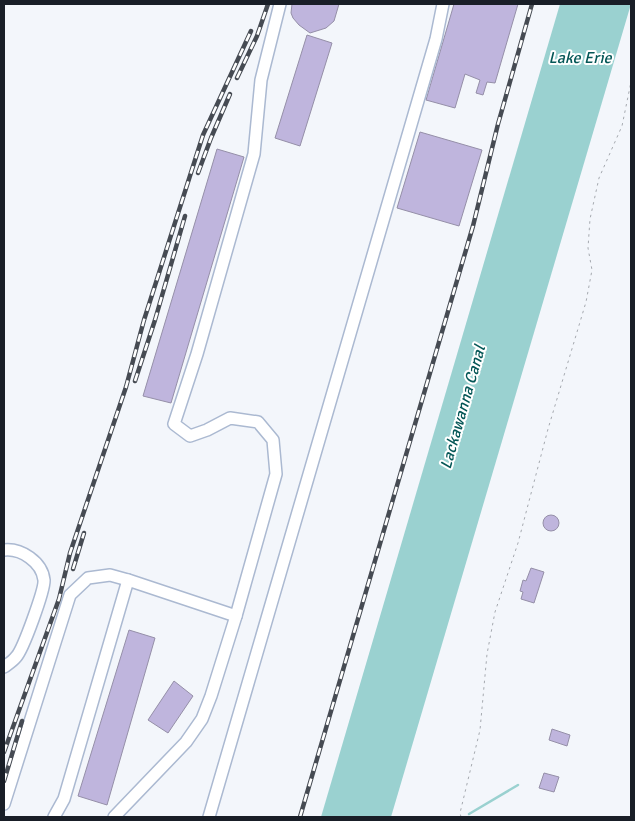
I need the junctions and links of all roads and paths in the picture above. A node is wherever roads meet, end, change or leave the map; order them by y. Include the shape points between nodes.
1 (280, 4) edge
2 (443, 4) edge
3 (631, 82) edge
4 (4, 550) edge
5 (128, 580) junction
6 (236, 616) junction
7 (4, 667) edge
8 (4, 804) edge
9 (54, 817) edge
10 (114, 817) edge
11 (209, 817) edge
12 (461, 817) edge

1 - 6 lane via 261,80 254,154 198,354 174,424 190,436 230,418 258,422 273,440 276,474
2 - 11 lane via 436,39
3 - 12 path via 622,126 599,178 590,219 588,248 592,270 586,302 494,617 480,730
4 - 7 lane via 23,552 39,567 44,581 26,640 16,657
5 - 6 lane
5 - 8 lane via 110,575 88,578 70,595
5 - 9 lane via 64,799
6 - 10 lane via 202,719 186,742

